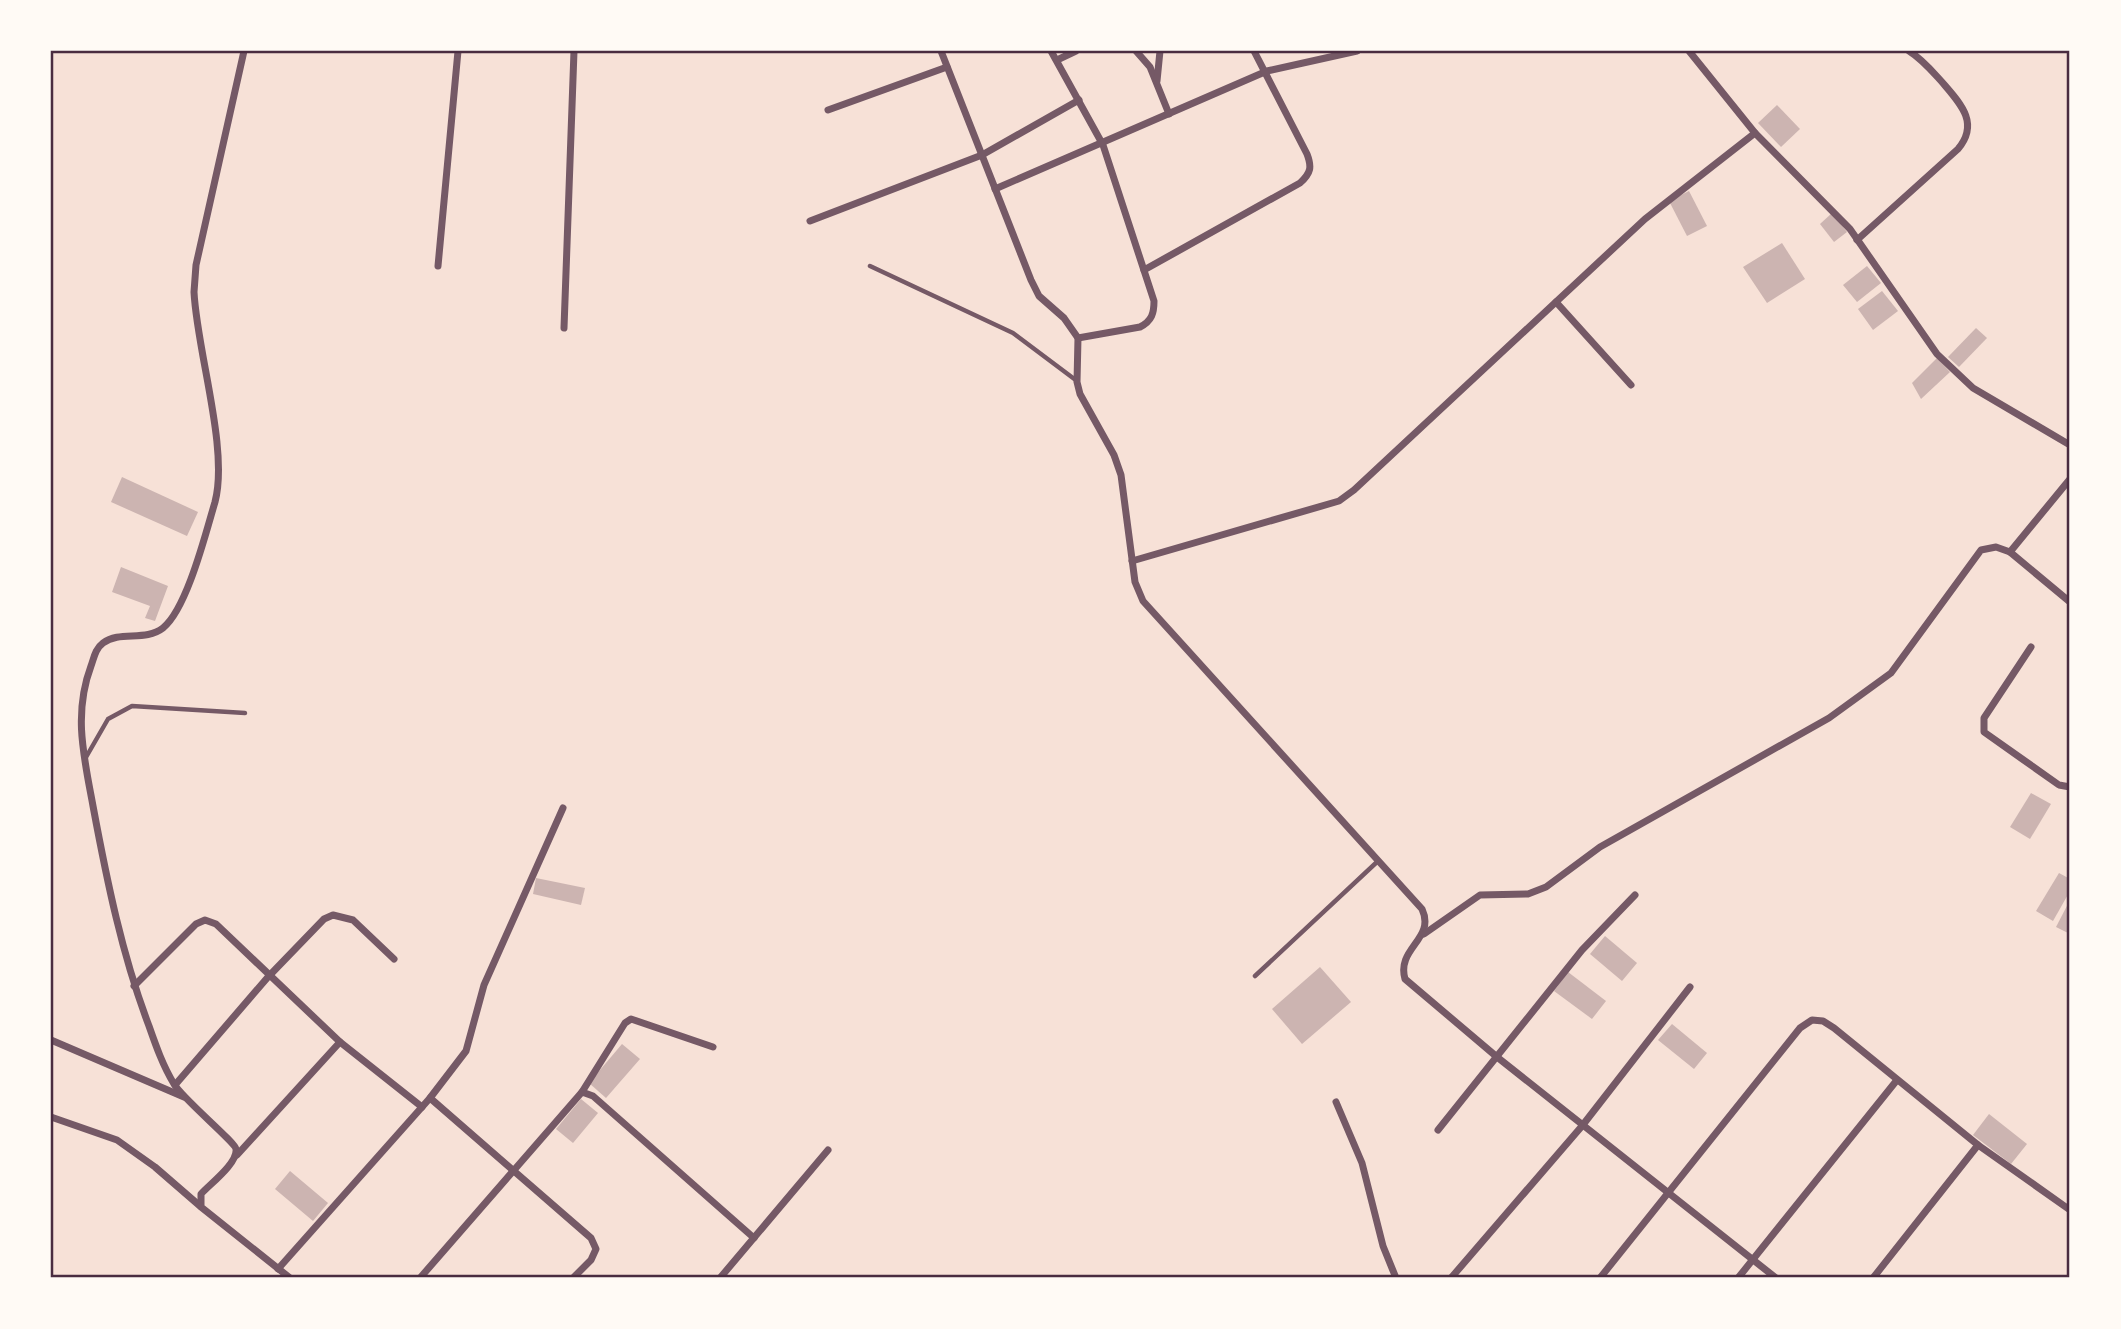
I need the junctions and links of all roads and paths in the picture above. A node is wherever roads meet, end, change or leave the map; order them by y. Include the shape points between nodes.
1 (244, 51) edge
2 (458, 51) edge
3 (574, 51) edge
4 (941, 51) edge
5 (1051, 51) edge
6 (1076, 51) edge
7 (1136, 51) edge
8 (1160, 51) edge
9 (1254, 51) edge
10 (1357, 51) edge
11 (1689, 51) edge
12 (1909, 51) edge
13 (1057, 60) junction
14 (947, 67) junction
15 (1266, 71) junction
16 (1157, 85) junction
17 (1079, 100) junction
18 (828, 110) dead end
19 (1169, 114) junction
20 (1755, 133) junction
21 (1103, 145) junction
22 (982, 155) junction
23 (995, 189) junction
24 (810, 221) dead end
25 (1857, 240) junction
26 (438, 266) dead end
27 (870, 266) dead end
28 (1144, 270) junction
29 (1556, 302) junction
30 (564, 328) dead end
31 (1078, 338) junction
32 (1077, 382) junction
33 (1631, 384) dead end
34 (2070, 445) edge
35 (2070, 479) edge
36 (2010, 552) junction
37 (1132, 561) junction
38 (2070, 602) edge
39 (2031, 647) dead end
40 (245, 713) dead end
41 (84, 760) junction
42 (2070, 788) edge
43 (563, 808) dead end
44 (1379, 861) junction
45 (1635, 895) dead end
46 (1424, 934) junction
47 (394, 959) dead end
48 (1255, 976) dead end
49 (268, 977) junction
50 (134, 986) junction
51 (1690, 987) dead end
52 (51, 1040) edge
53 (340, 1042) junction
54 (713, 1047) dead end
55 (1497, 1057) junction
56 (1896, 1080) junction
57 (175, 1085) junction
58 (582, 1092) junction
59 (184, 1097) junction
60 (430, 1098) junction
61 (1336, 1102) dead end
62 (422, 1107) junction
63 (51, 1117) edge
64 (1583, 1125) junction
65 (1438, 1130) dead end
66 (1978, 1145) junction
67 (828, 1150) dead end
68 (234, 1158) junction
69 (513, 1170) junction
70 (1667, 1192) junction
71 (201, 1206) junction
72 (2070, 1210) edge
73 (754, 1238) junction
74 (1754, 1260) junction
75 (278, 1269) junction
76 (290, 1278) edge
77 (420, 1278) edge
78 (573, 1278) edge
79 (720, 1278) edge
80 (1396, 1278) edge
81 (1451, 1278) edge
82 (1600, 1278) edge
83 (1738, 1278) edge
84 (1776, 1278) edge
85 (1873, 1278) edge

1 - 41 street via 195,265 194,292 218,457 215,500 173,617 149,636 115,638 96,649 79,713
2 - 26 street
3 - 30 street
4 - 14 street
5 - 13 street
6 - 13 street
7 - 16 street via 1144,57
8 - 16 street
9 - 15 street
10 - 15 street
11 - 20 street
12 - 25 street via 1964,107 1968,130 1958,149
13 - 17 street
14 - 18 street
14 - 22 street
15 - 19 street
15 - 28 street via 1312,165 1309,175
16 - 19 street
17 - 21 street
17 - 22 street
19 - 21 street
20 - 25 street
20 - 29 street via 1645,219
21 - 23 street
21 - 28 street
22 - 23 street
22 - 24 street
23 - 31 street via 1039,296 1065,318
25 - 34 street via 1946,364 1973,388
27 - 32 lane via 1013,333
28 - 31 street via 1154,301 1148,323 1128,331
29 - 33 street
29 - 37 street via 1339,501
31 - 32 street
32 - 37 street via 1121,475
35 - 36 street
36 - 38 street
36 - 46 street via 1996,547 1981,550 1891,673 1829,718 1600,847 1546,887 1528,894 1480,895
37 - 44 street via 1143,601
39 - 42 street via 1984,718 1984,732
40 - 41 lane via 132,706 108,719
41 - 50 street
43 - 60 street via 484,985 466,1051
44 - 46 street via 1422,909 1427,919
44 - 48 lane
45 - 55 street via 1582,950
46 - 55 street via 1405,954 1405,979
47 - 49 street via 353,920 333,915
49 - 50 street via 222,929 205,920
49 - 53 street
49 - 57 street
50 - 57 street
51 - 64 street
52 - 59 street
53 - 62 street
53 - 68 street
54 - 58 street via 631,1019
55 - 64 street
55 - 65 street
56 - 66 street
56 - 70 street via 1834,1028 1812,1020 1800,1028
56 - 74 street
57 - 59 street
58 - 69 street
58 - 73 street via 593,1096
59 - 68 street via 233,1142
60 - 62 street
60 - 69 street
61 - 80 street via 1362,1163
62 - 75 street
63 - 71 street via 117,1140
64 - 70 street
64 - 81 street
66 - 72 street
66 - 85 street
67 - 73 street
68 - 71 street via 201,1194
69 - 77 street
69 - 78 street via 591,1238 596,1249
70 - 74 street
70 - 82 street
71 - 75 street
73 - 79 street
74 - 83 street
74 - 84 street
75 - 76 street

